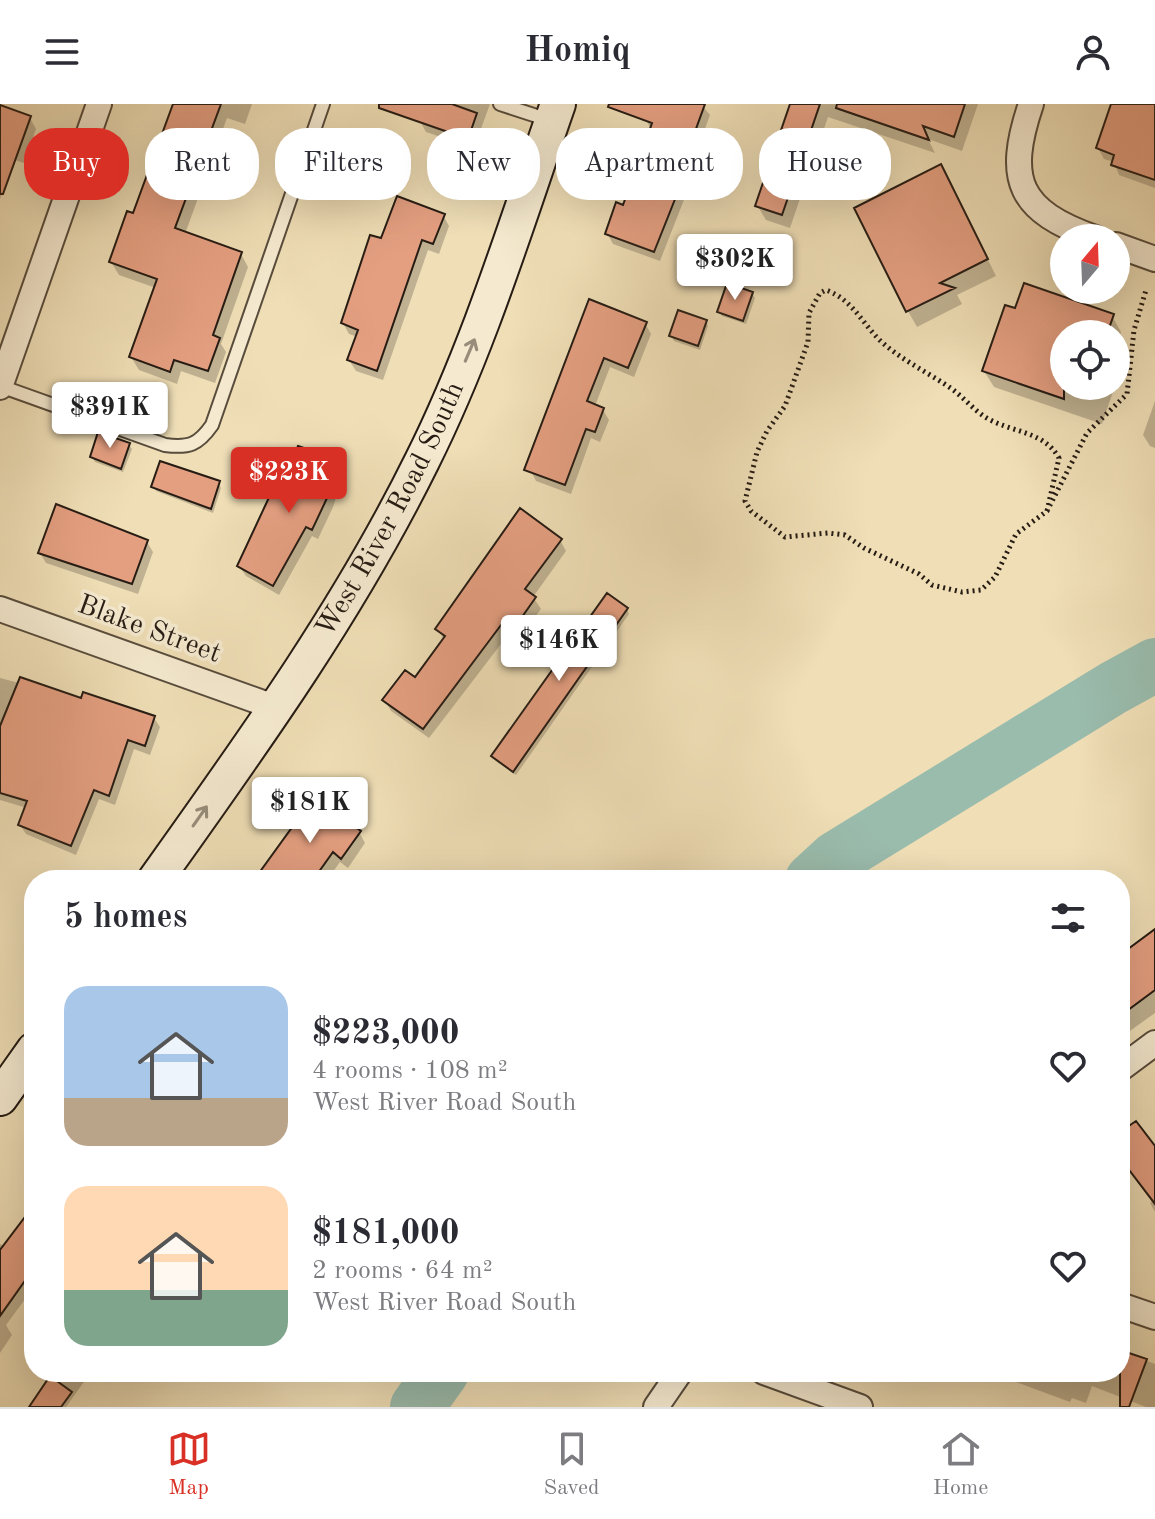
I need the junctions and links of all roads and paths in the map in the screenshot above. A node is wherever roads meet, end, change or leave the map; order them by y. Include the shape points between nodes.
1 (99, 104) edge
2 (323, 104) edge
3 (500, 104) edge
4 (1031, 104) edge
5 (555, 112) edge
6 (1058, 224) edge
7 (1130, 250) edge
8 (1155, 259) edge
9 (1146, 290) dead end
10 (0, 386) edge
11 (1047, 511) junction
12 (0, 609) edge
13 (277, 708) junction
14 (162, 870) edge
15 (1155, 1043) edge
16 (1130, 1062) edge
17 (24, 1064) edge
18 (0, 1098) edge
19 (1130, 1308) edge
20 (1155, 1317) edge
21 (673, 1382) edge
22 (791, 1382) edge
23 (656, 1407) edge
24 (860, 1407) edge

1 - 10 street
2 - 10 lane via 212,425 203,438 185,447 165,445
3 - 5 lane
4 - 6 street via 1017,156 1021,181 1041,213
13 -> 5 main road, West River Road South via 355,587 423,459 480,326
7 - 8 street
9 - 11 path via 1134,330 1127,394 1087,433
11 - 11 path via 1059,458 1052,446 987,417 896,354 846,300 826,290 820,293 809,313 808,342 790,392 757,452 745,501 751,511 785,537 845,535 932,585 962,592 988,585 1016,534
12 - 13 street, Blake Street
14 -> 13 main road, West River Road South
15 - 16 street
17 - 18 main road
19 - 20 street
21 - 23 street
22 - 24 street

